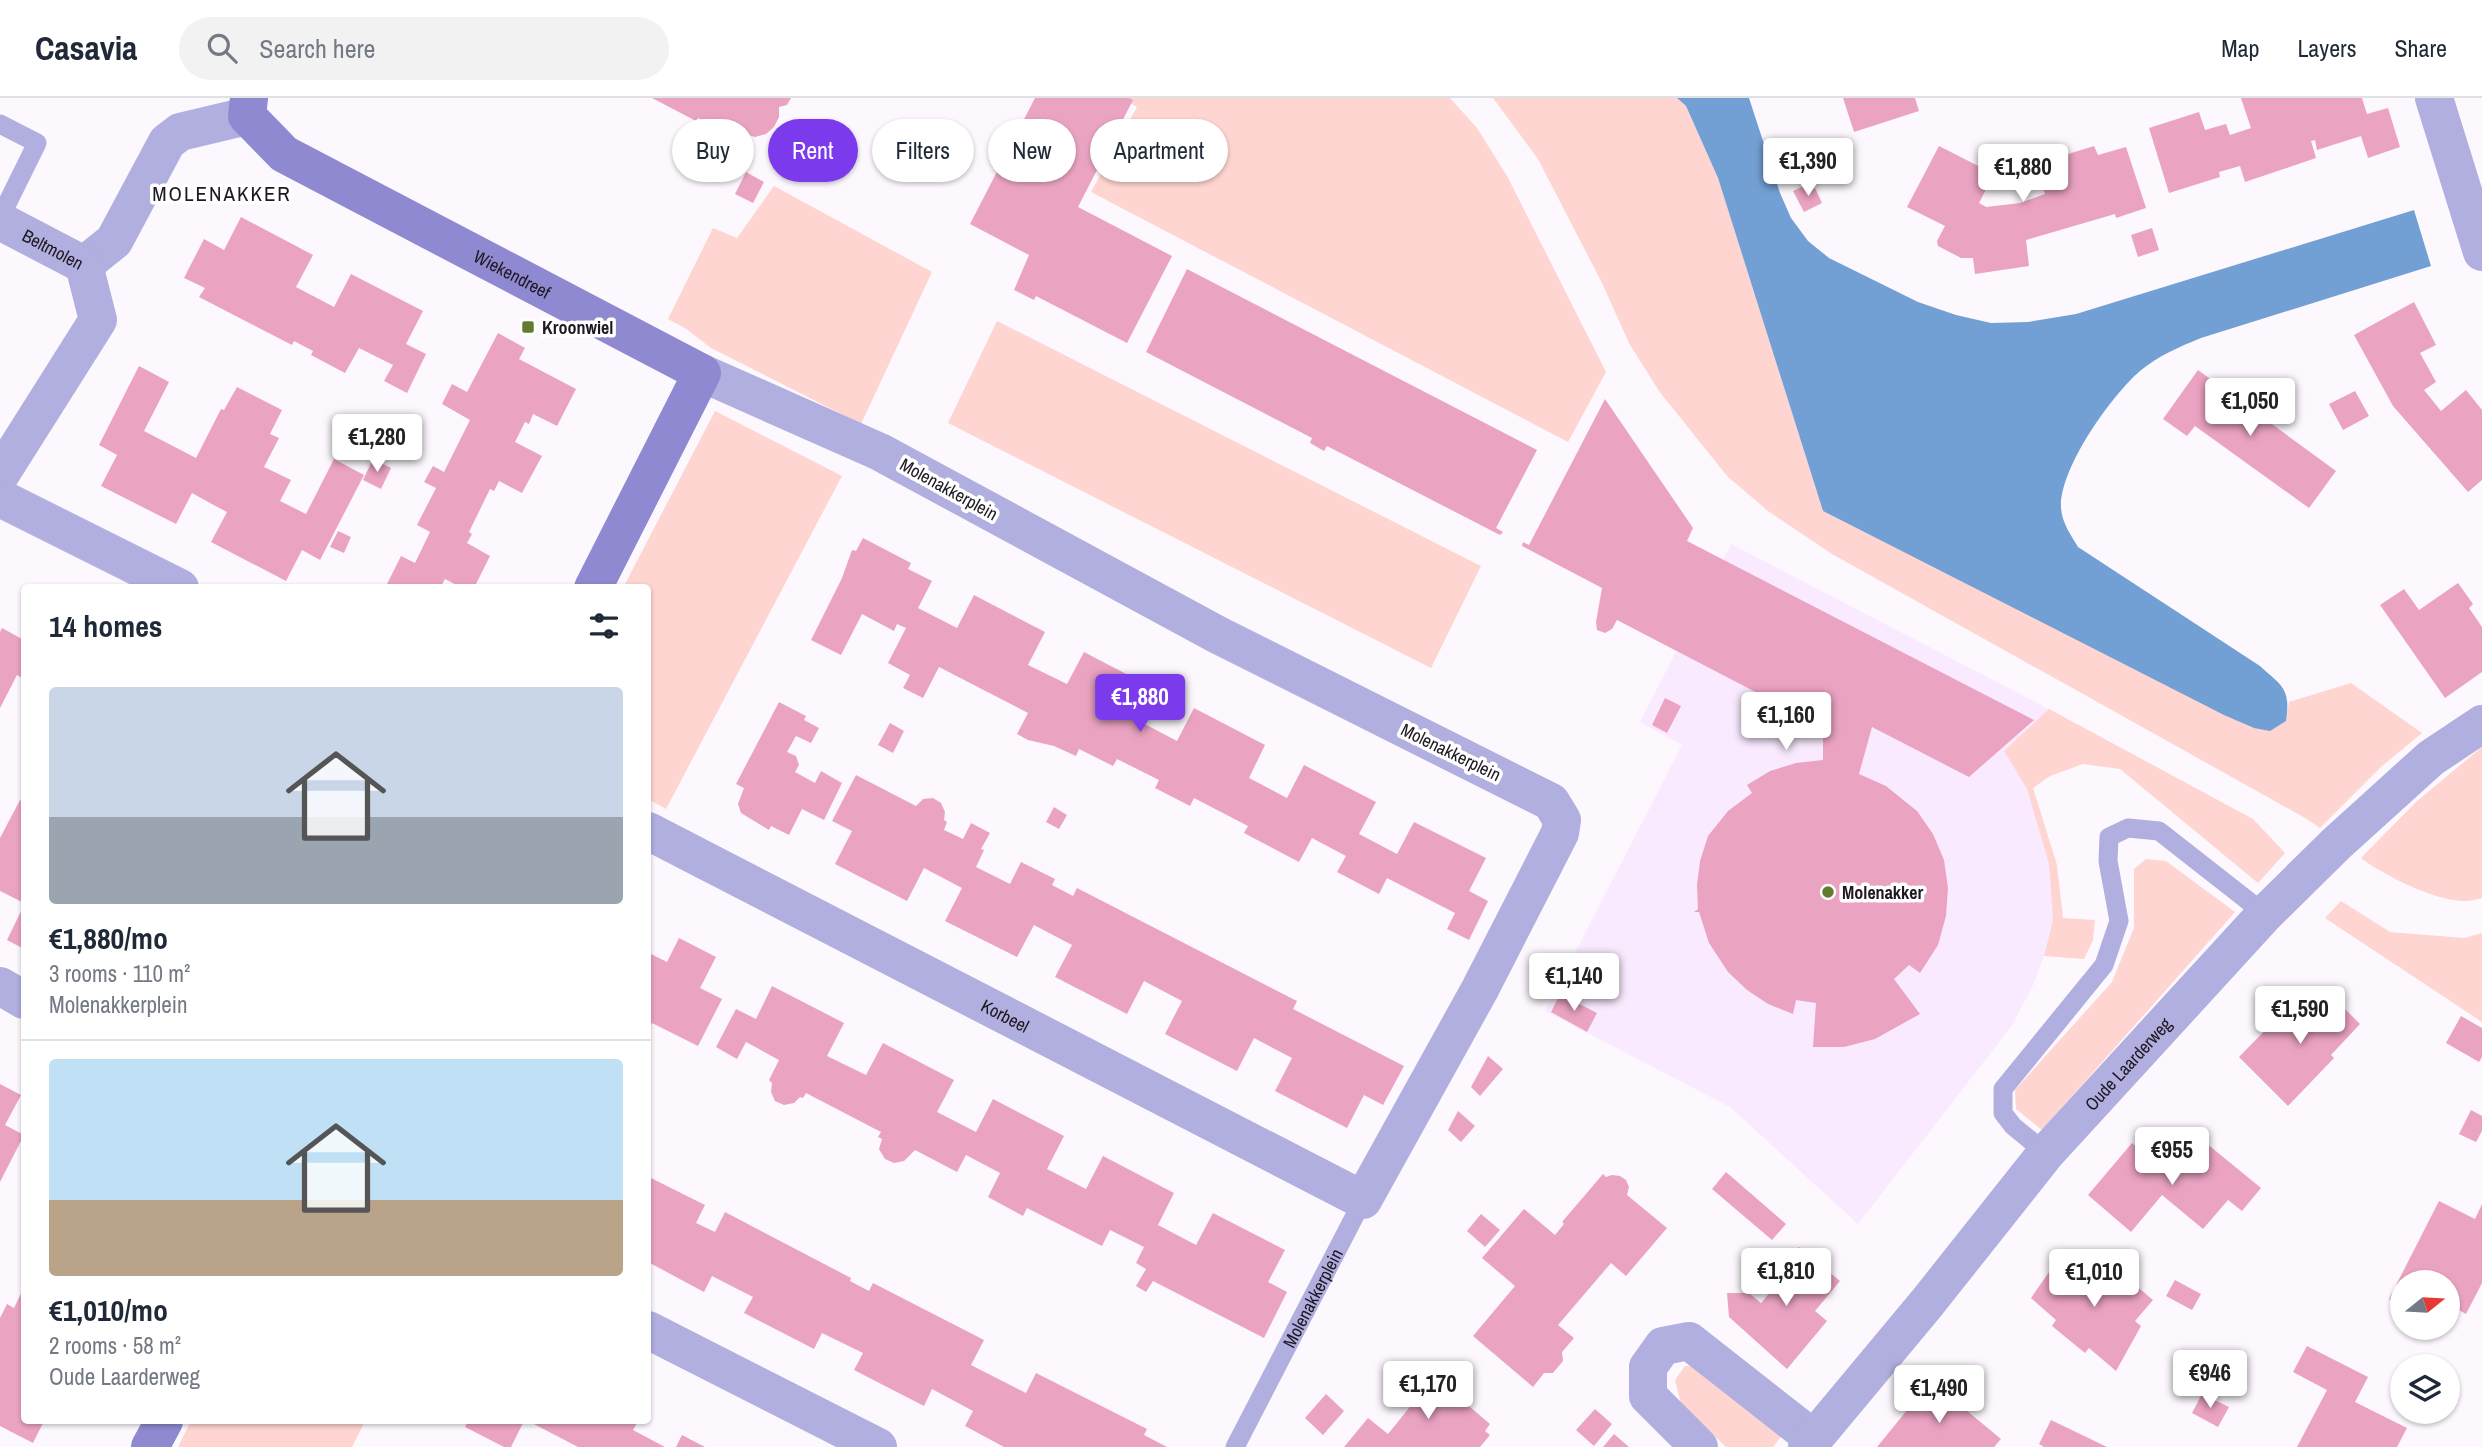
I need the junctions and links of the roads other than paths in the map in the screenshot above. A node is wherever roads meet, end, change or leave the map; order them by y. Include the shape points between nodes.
1 (2434, 98) edge
2 (248, 107) edge
3 (0, 124) edge
4 (0, 220) edge
5 (2482, 252) edge
6 (84, 265) junction
7 (702, 373) junction
8 (0, 475) edge
9 (0, 498) edge
10 (172, 584) edge
11 (595, 584) edge
12 (2482, 724) edge
13 (651, 833) edge
14 (2265, 914) junction
15 (0, 986) edge
16 (21, 998) edge
17 (2046, 1153) junction
18 (1363, 1200) junction
19 (651, 1332) edge
20 (162, 1424) edge
21 (1810, 1443) edge
22 (150, 1447) edge
23 (878, 1447) edge
24 (1235, 1447) edge
25 (1699, 1447) edge

1 - 5 street
2 - 6 street, Beltmolen via 180,132 167,142 114,241
2 - 7 street, Wiekendreef via 284,154
3 - 4 lane via 37,143
4 - 6 street, Beltmolen
6 - 8 street via 98,320
7 - 11 street
7 - 18 street, Molenakkerplein via 880,452 1218,635 1551,802 1562,820 1560,833
9 - 10 street
12 - 14 street, Oude Laarderweg via 2431,758
13 - 18 street, Korbeel
14 - 17 street, Oude Laarderweg
14 - 17 lane via 2159,831 2128,828 2109,837 2108,861 2119,921 2104,965 2003,1088 2003,1113
15 - 16 street
17 - 21 street, Oude Laarderweg
18 - 24 lane, Molenakkerplein
19 - 23 street
20 - 22 street
21 - 25 street, Oude Laarderweg via 1689,1341 1663,1346 1647,1367 1648,1396

